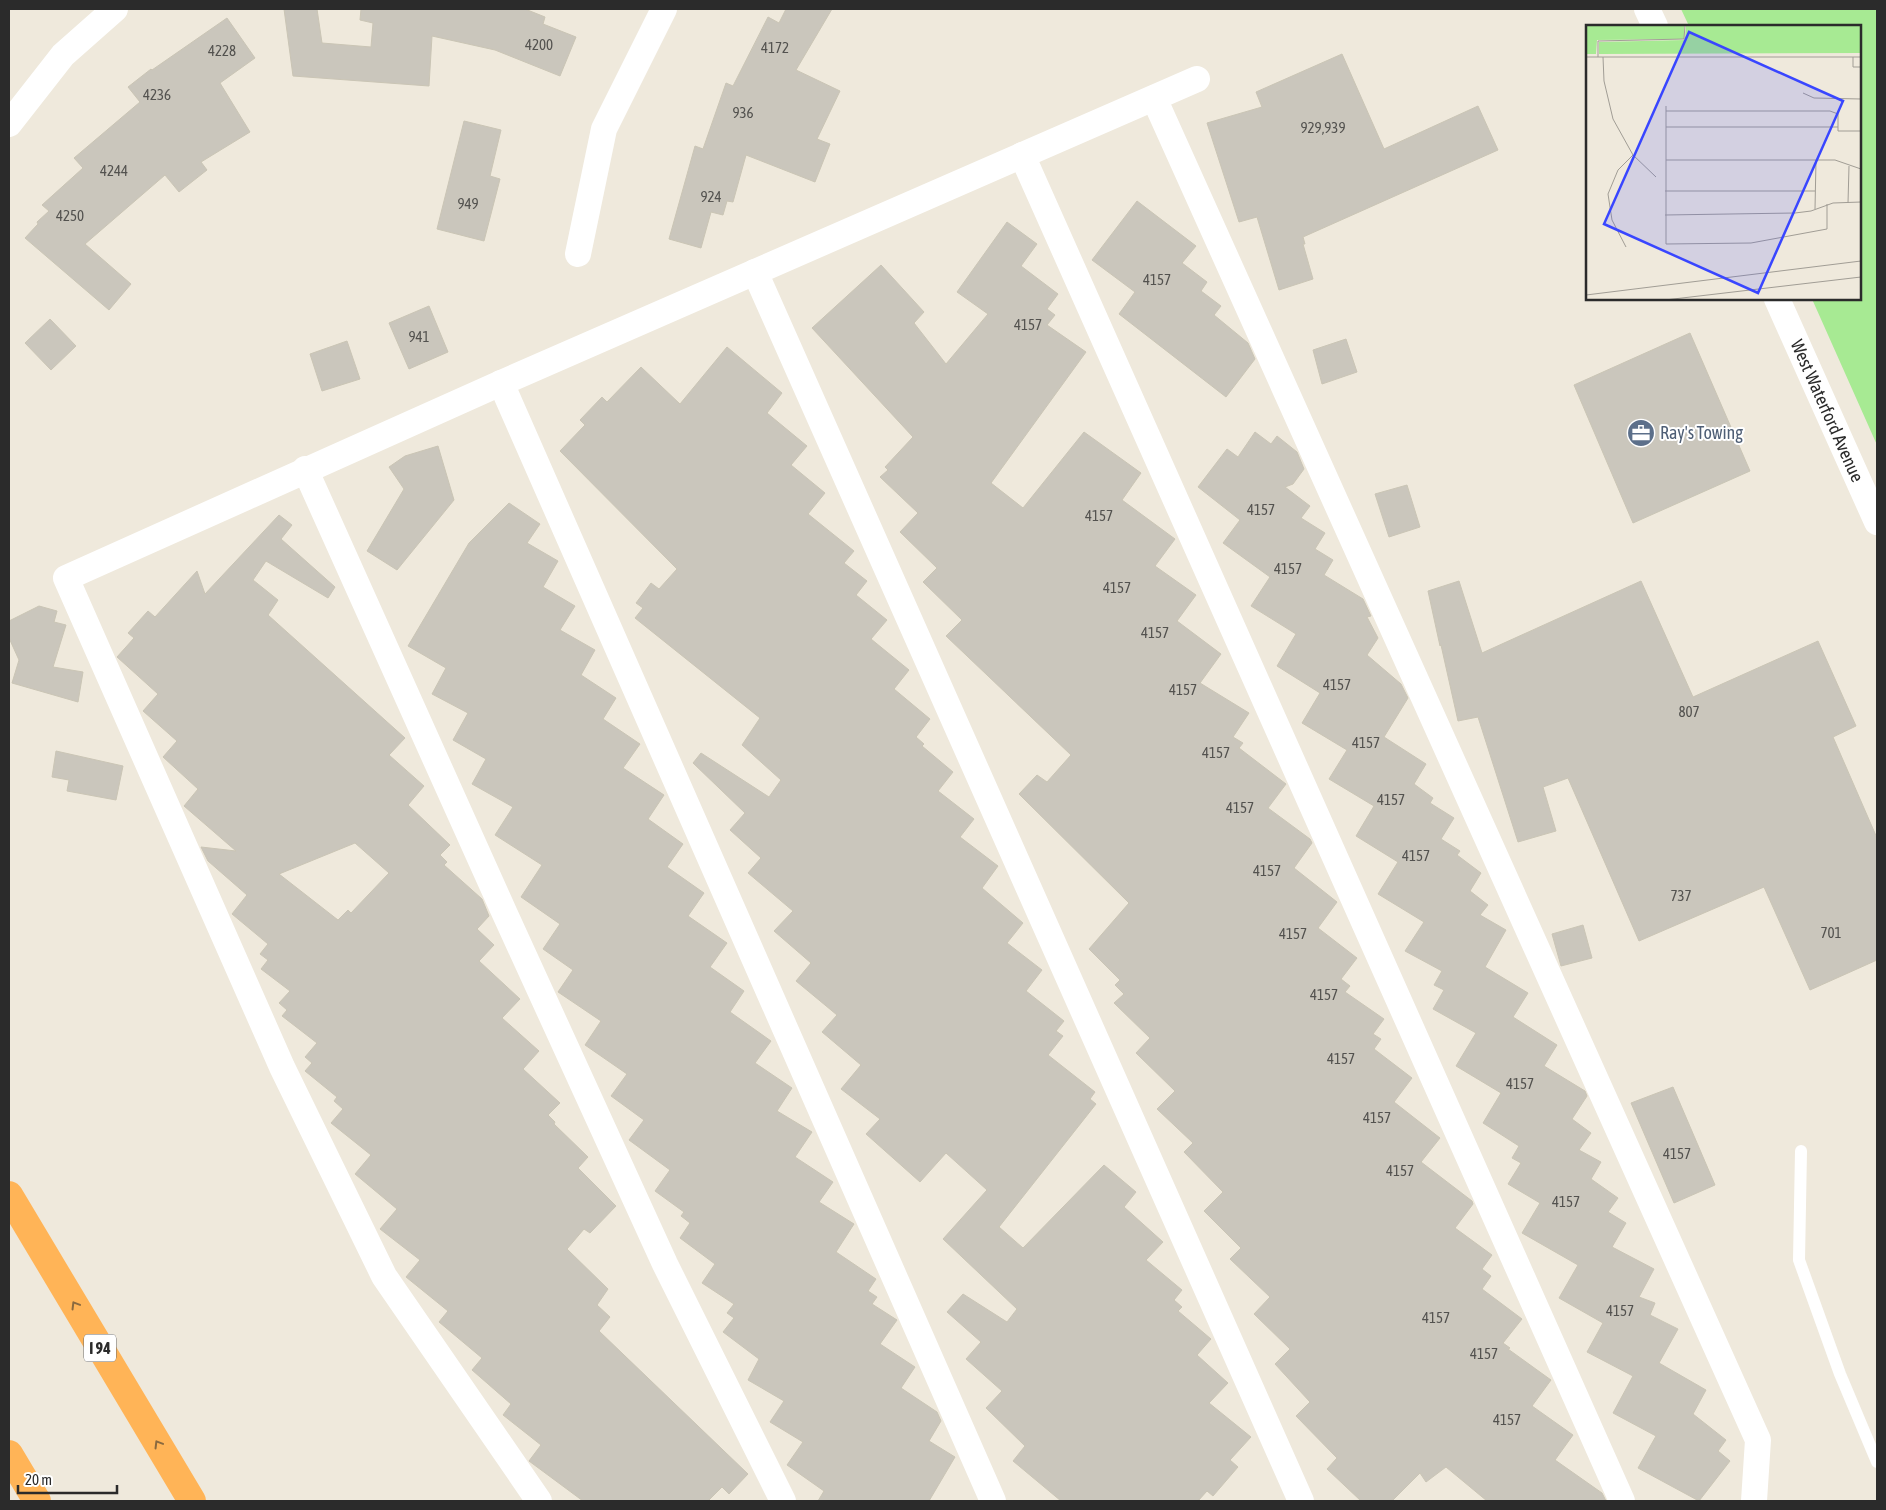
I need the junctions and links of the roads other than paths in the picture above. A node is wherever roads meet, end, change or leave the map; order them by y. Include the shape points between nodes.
1 (116, 9) edge
2 (664, 9) edge
3 (1647, 9) edge
4 (1655, 25) edge
5 (1197, 79) dead end
6 (1154, 98) junction
7 (9, 124) edge
8 (1022, 155) junction
9 (578, 254) dead end
10 (756, 272) junction
11 (1777, 300) edge
12 (501, 383) junction
13 (305, 469) junction
14 (1877, 522) edge
15 (1801, 1151) dead end
16 (9, 1195) edge
17 (9, 1454) edge
18 (1877, 1462) edge
19 (37, 1501) edge
20 (192, 1501) edge
21 (539, 1501) edge
22 (783, 1501) edge
23 (993, 1501) edge
24 (1299, 1501) edge
25 (1622, 1501) edge
26 (1754, 1501) edge

1 - 7 street via 63,55
2 - 9 street via 604,129
3 - 4 street
5 - 6 street
6 - 8 street
6 - 26 street via 1758,1440
8 - 10 street
8 - 25 street
10 - 12 street
10 - 24 street
11 - 14 street, West Waterford Avenue
12 - 13 street
12 - 23 street
13 - 21 street via 66,578 282,1067 384,1276
13 - 22 street via 665,1264
15 - 18 lane via 1800,1260 1840,1374
20 -> 16 highway, I 94
17 - 19 highway

